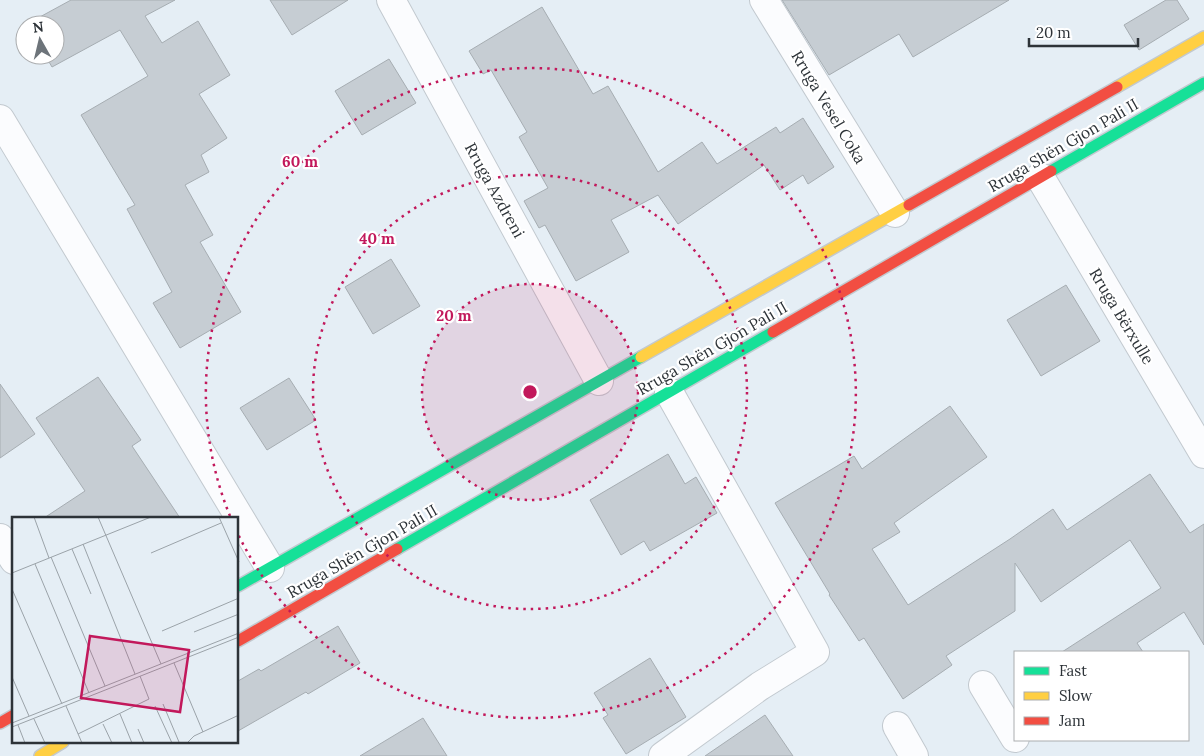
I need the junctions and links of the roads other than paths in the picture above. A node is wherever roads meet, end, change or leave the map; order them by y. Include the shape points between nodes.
1 (391, 0) edge
2 (764, 0) edge
3 (1204, 37) edge
4 (1204, 83) edge
5 (0, 119) edge
6 (1040, 177) junction
7 (895, 213) junction
8 (599, 381) junction
9 (669, 392) junction
10 (1204, 454) edge
11 (0, 538) edge
12 (12, 557) edge
13 (270, 568) junction
14 (239, 585) edge
15 (239, 640) edge
16 (983, 685) dead end
17 (12, 716) edge
18 (0, 723) edge
19 (897, 726) dead end
20 (1014, 736) edge
21 (1017, 741) edge
22 (60, 744) edge
23 (40, 756) edge
24 (663, 756) edge
25 (914, 756) edge
26 (1026, 756) edge

1 - 8 street, Rruga Azdreni
2 - 7 street, Rruga Vesel Coka
3 - 7 street, Rruga Shën Gjon Pali II
4 - 6 street, Rruga Shën Gjon Pali II
5 - 13 street
6 - 9 street, Rruga Shën Gjon Pali II
6 - 10 street, Rruga Bërxulle
7 - 8 street, Rruga Shën Gjon Pali II
8 - 13 street, Rruga Shën Gjon Pali II
9 - 15 street, Rruga Shën Gjon Pali II
9 - 24 street via 815,652 760,686
11 - 12 street
13 - 14 street, Rruga Shën Gjon Pali II
16 - 20 street
17 - 18 street
19 - 25 street
21 - 26 street
22 - 23 street

